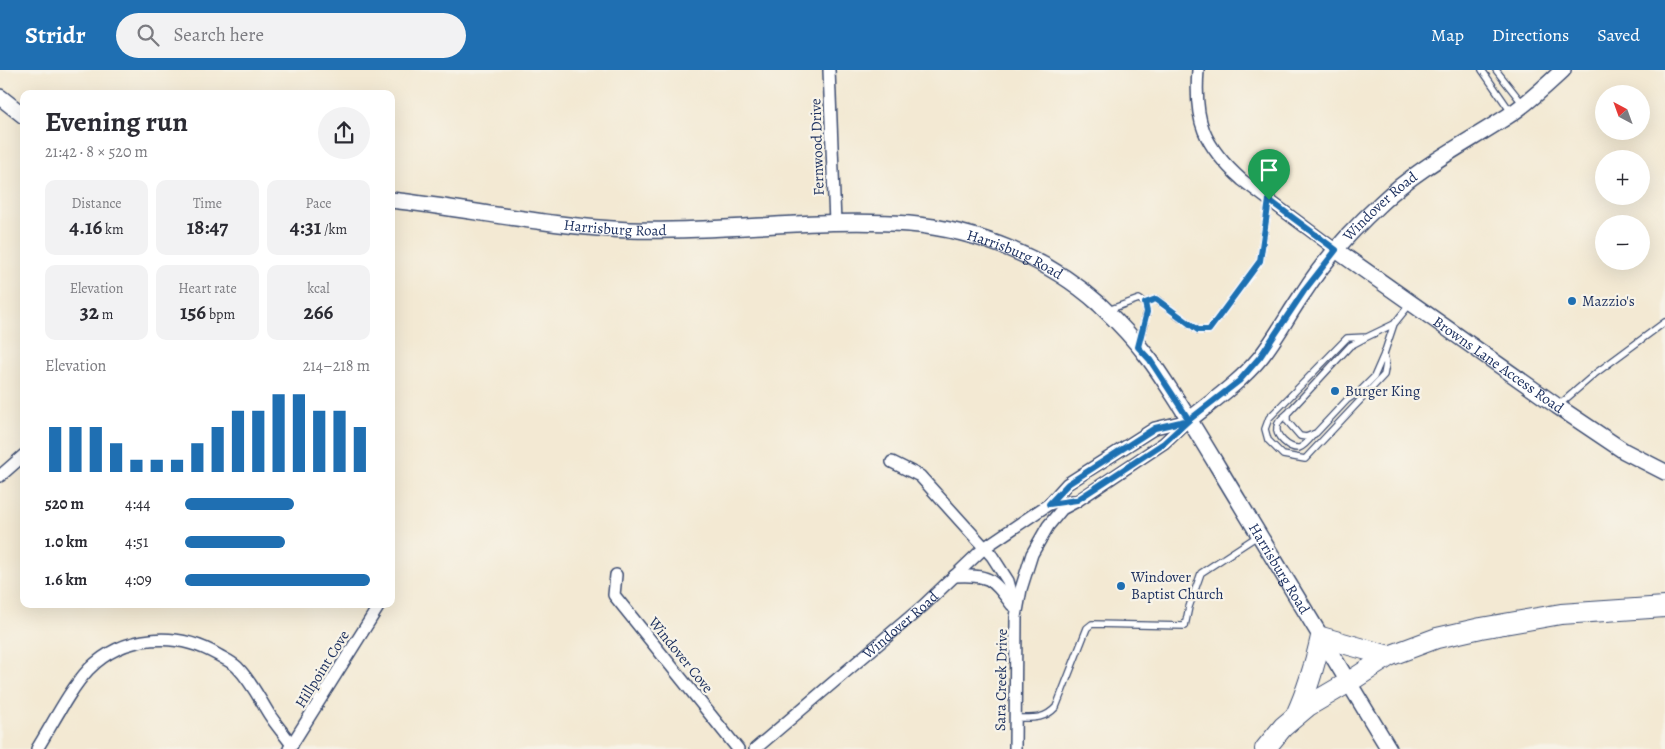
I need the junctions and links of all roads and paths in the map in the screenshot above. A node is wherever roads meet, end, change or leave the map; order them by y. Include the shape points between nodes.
1 (830, 70) edge
2 (1198, 70) edge
3 (1482, 70) edge
4 (1496, 70) edge
5 (1564, 70) edge
6 (0, 97) edge
7 (1517, 109) junction
8 (20, 113) edge
9 (1269, 200) junction
10 (395, 201) edge
11 (835, 223) junction
12 (1336, 250) junction
13 (1145, 303) junction
14 (1411, 303) junction
15 (1106, 312) junction
16 (1665, 322) edge
17 (1394, 324) junction
18 (1367, 337) junction
19 (1138, 347) junction
20 (1384, 354) junction
21 (1557, 406) junction
22 (1286, 414) junction
23 (1189, 420) junction
24 (1316, 433) junction
25 (20, 458) edge
26 (892, 462) dead end
27 (1665, 472) edge
28 (0, 476) edge
29 (1077, 500) junction
30 (1049, 504) junction
31 (1259, 535) junction
32 (984, 548) junction
33 (616, 575) dead end
34 (954, 576) junction
35 (1665, 607) edge
36 (378, 608) edge
37 (1017, 611) junction
38 (1321, 637) junction
39 (1389, 656) junction
40 (1349, 682) junction
41 (1295, 715) junction
42 (1015, 718) junction
43 (291, 747) edge
44 (38, 749) edge
45 (738, 749) edge
46 (755, 749) edge
47 (1015, 749) edge
48 (1265, 749) edge
49 (1389, 749) edge

1 - 11 street, Fernwood Drive
2 - 9 street via 1197,108 1204,132 1216,154 1230,170
3 - 7 lane
4 - 7 lane
5 - 7 main road, Windover Road
6 - 8 main road
7 - 12 main road, Windover Road via 1414,175 1381,202
9 - 12 street
9 - 13 lane via 1260,261 1209,330 1198,330 1156,299
10 - 11 main road, Harrisburg Road via 630,230
11 - 15 main road, Harrisburg Road via 911,224 987,240 1044,265
12 - 14 main road, Browns Lane Access Road
12 - 23 main road, Windover Road via 1260,357 1239,381
13 - 15 lane via 1138,298
13 - 19 lane via 1147,312
14 - 17 lane
14 - 21 main road, Browns Lane Access Road
15 - 19 main road, Harrisburg Road
16 - 21 lane
17 - 18 lane
17 - 20 lane
18 - 20 lane via 1346,338 1269,418 1265,429 1268,440 1283,455 1305,459 1384,375
18 - 22 lane via 1350,346
19 - 23 main road, Harrisburg Road
20 - 24 lane via 1374,377
21 - 27 main road, Browns Lane Access Road via 1624,451
22 - 24 lane via 1287,421 1300,436
22 - 24 lane via 1276,427 1278,435 1292,447 1299,448
23 - 29 street, Windover Road via 1164,443
23 - 30 street, Windover Road via 1155,428 1068,484
23 - 31 main road, Harrisburg Road
25 - 28 street
26 - 32 street, Sara Creek Drive via 920,476
29 - 30 street, Windover Road
29 - 37 street, Sara Creek Drive via 1057,515 1032,554
30 - 32 street, Windover Road
31 - 38 main road, Harrisburg Road
31 - 42 lane via 1201,574 1185,626 1092,624 1087,628 1056,707 1050,714 1039,718
32 - 34 street, Windover Road
32 - 37 street, Sara Creek Drive via 1008,581
33 - 45 street, Windover Cove via 614,595
34 - 37 street, Sara Creek Drive via 976,576 995,583
34 - 46 street, Windover Road
35 - 39 highway via 1561,614 1481,628 1437,638
36 - 43 street, Hillpoint Cove
37 - 42 street, Sara Creek Drive
38 - 39 highway
38 - 40 main road, Harrisburg Road
38 - 41 highway via 1306,694
39 - 40 highway
40 - 41 highway
40 - 49 main road, Harrisburg Road
41 - 48 highway
42 - 47 street, Sara Creek Drive
43 - 44 street via 252,685 231,662 198,645 164,638 122,646 91,667

